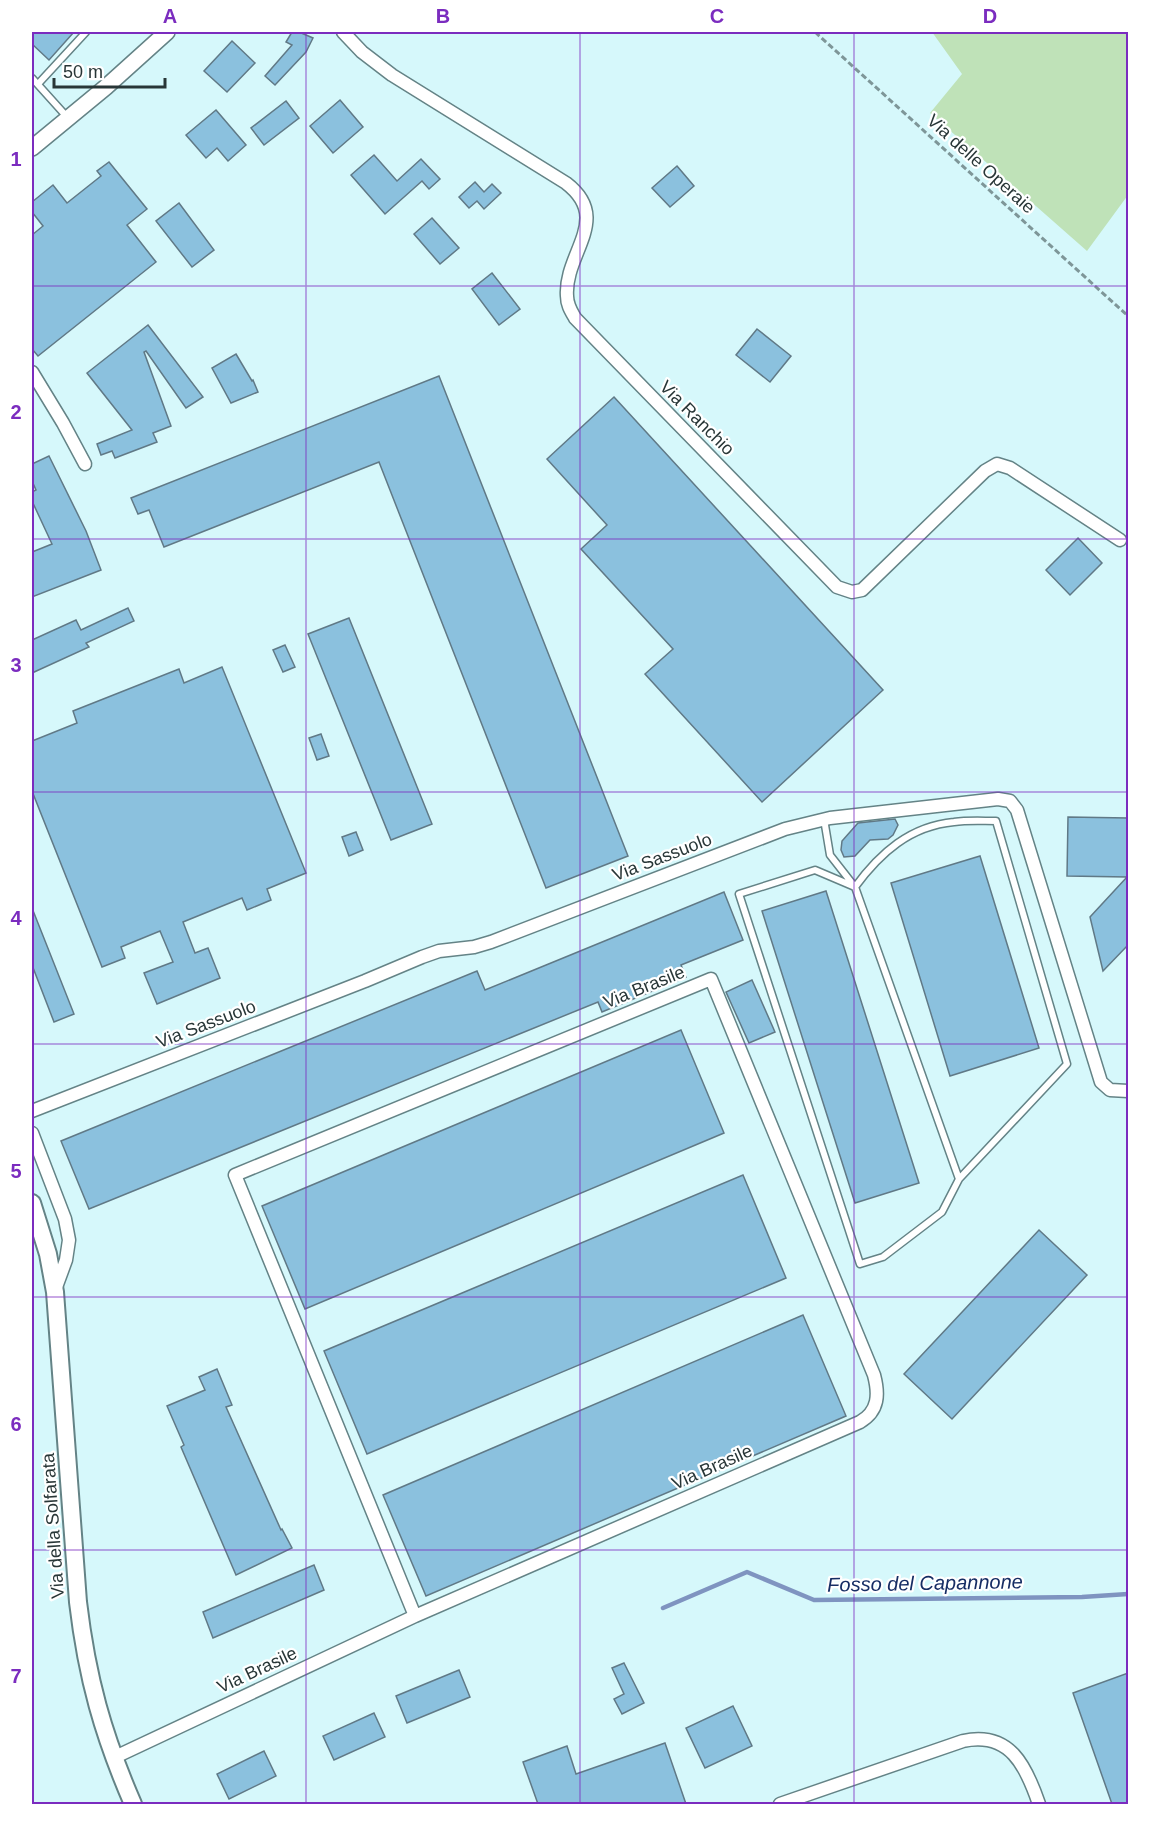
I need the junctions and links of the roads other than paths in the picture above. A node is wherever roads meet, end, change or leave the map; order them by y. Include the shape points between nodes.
1 (86, 32) edge
2 (167, 32) edge
3 (343, 32) edge
4 (32, 78) edge
5 (38, 84) junction
6 (68, 118) junction
7 (32, 148) edge
8 (32, 372) edge
9 (85, 464) dead end
10 (1120, 540) dead end
11 (824, 819) junction
12 (855, 887) junction
13 (1128, 1091) edge
14 (32, 1111) edge
15 (32, 1133) edge
16 (959, 1179) junction
17 (32, 1203) edge
18 (55, 1292) junction
19 (415, 1616) junction
20 (113, 1758) junction
21 (133, 1804) edge
22 (780, 1804) edge
23 (1039, 1804) edge

1 - 5 lane
2 - 6 street
3 - 10 street, Via Ranchio via 392,75 577,193 585,204 587,218 567,286 567,301 575,318 837,587 852,592 862,590 985,471 997,464 1010,468
4 - 5 lane
5 - 6 lane
6 - 7 street
8 - 9 street
11 - 12 lane via 830,855
11 - 13 street, Via Sassuolo via 998,799 1013,804 1099,1076 1110,1090
11 - 14 street, Via Sassuolo via 785,829 491,942 422,957
12 - 16 lane
12 - 16 lane via 872,865 914,832 953,822 996,821 1067,1064
12 - 16 lane via 815,870 739,894 860,1264 883,1257 942,1212
15 - 18 street via 65,1219 69,1240
17 - 18 main road, Via della Solfarata
18 - 20 main road, Via della Solfarata via 84,1651
19 - 19 street, Via Brasile via 860,1422 876,1407 874,1375 711,979 235,1175
19 - 20 street, Via Brasile
20 - 21 main road, Via della Solfarata
22 - 23 street via 963,1741 986,1738 1014,1755

